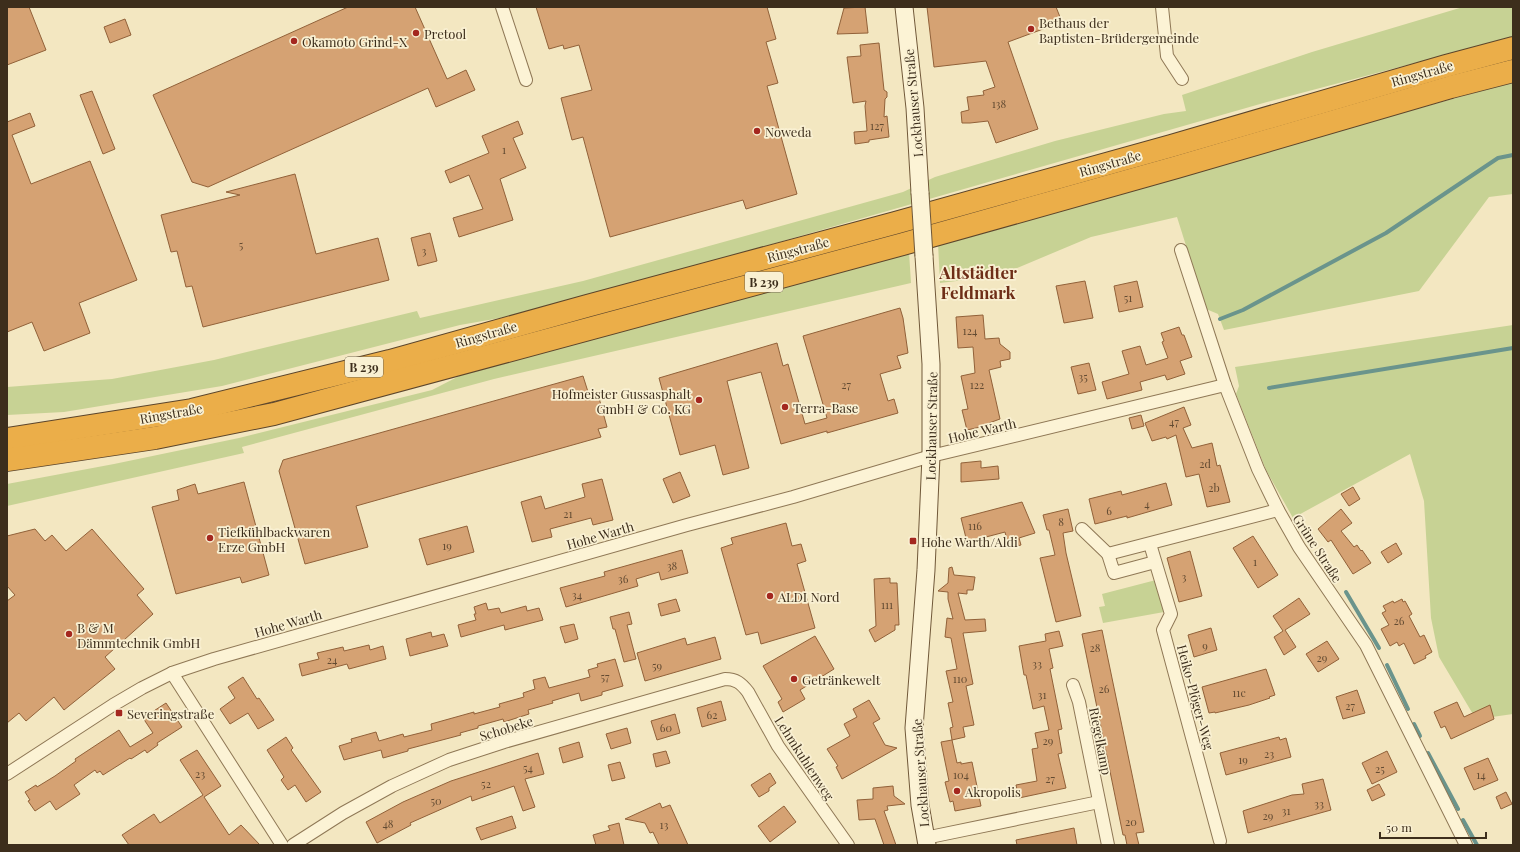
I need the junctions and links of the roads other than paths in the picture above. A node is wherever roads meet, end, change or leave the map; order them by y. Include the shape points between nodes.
1 (502, 7) edge
2 (904, 7) edge
3 (1162, 7) edge
4 (1513, 48) edge
5 (1513, 71) edge
6 (1182, 79) dead end
7 (526, 80) dead end
8 (1181, 250) dead end
9 (1225, 385) junction
10 (192, 410) junction
11 (7, 425) edge
12 (155, 438) junction
13 (7, 439) edge
14 (931, 456) junction
15 (7, 460) edge
16 (7, 476) edge
17 (1278, 510) junction
18 (1082, 529) dead end
19 (1150, 544) junction
20 (1108, 554) junction
21 (1155, 562) junction
22 (172, 673) junction
23 (742, 685) joint
24 (1073, 685) dead end
25 (7, 774) edge
26 (1099, 802) junction
27 (1220, 841) dead end
28 (926, 842) edge
29 (282, 845) edge
30 (293, 845) edge
31 (848, 845) edge
32 (1108, 845) edge
33 (1466, 845) edge

1 - 7 street
2 - 14 street, Lockhauser Straße, bridge via 915,108 931,364
3 - 6 street via 1167,56
4 - 10 highway, Ringstraße / B 239 via 895,223 390,361
5 - 12 highway, Ringstraße / B 239 via 918,240 274,414
8 - 9 street, Grüne Straße
9 - 14 street, Hohe Warth
9 - 17 street, Grüne Straße via 1258,469
10 - 11 highway via 150,406
10 - 13 highway, Ringstraße / B 239
12 - 15 highway, Ringstraße / B 239
12 - 16 highway via 109,460
14 - 22 street, Hohe Warth
14 - 28 street, Lockhauser Straße via 926,570 914,728 920,806
17 - 19 street
17 - 33 street, Grüne Straße via 1299,547 1366,645
18 - 20 street
19 - 20 street
19 - 21 street, Heiko-Plöger-Weg
20 - 21 street via 1114,573
21 - 27 street, Heiko-Plöger-Weg via 1171,614 1163,630
22 - 25 street, Hohe Warth via 113,705
22 - 29 street
23 - 30 street, Schobeke via 734,679 725,679 449,760 392,786
23 - 31 street, Lehmkuhlenweg via 778,746
24 - 26 street, Riegelkamp via 1079,702
26 - 28 street
26 - 32 street, Riegelkamp

